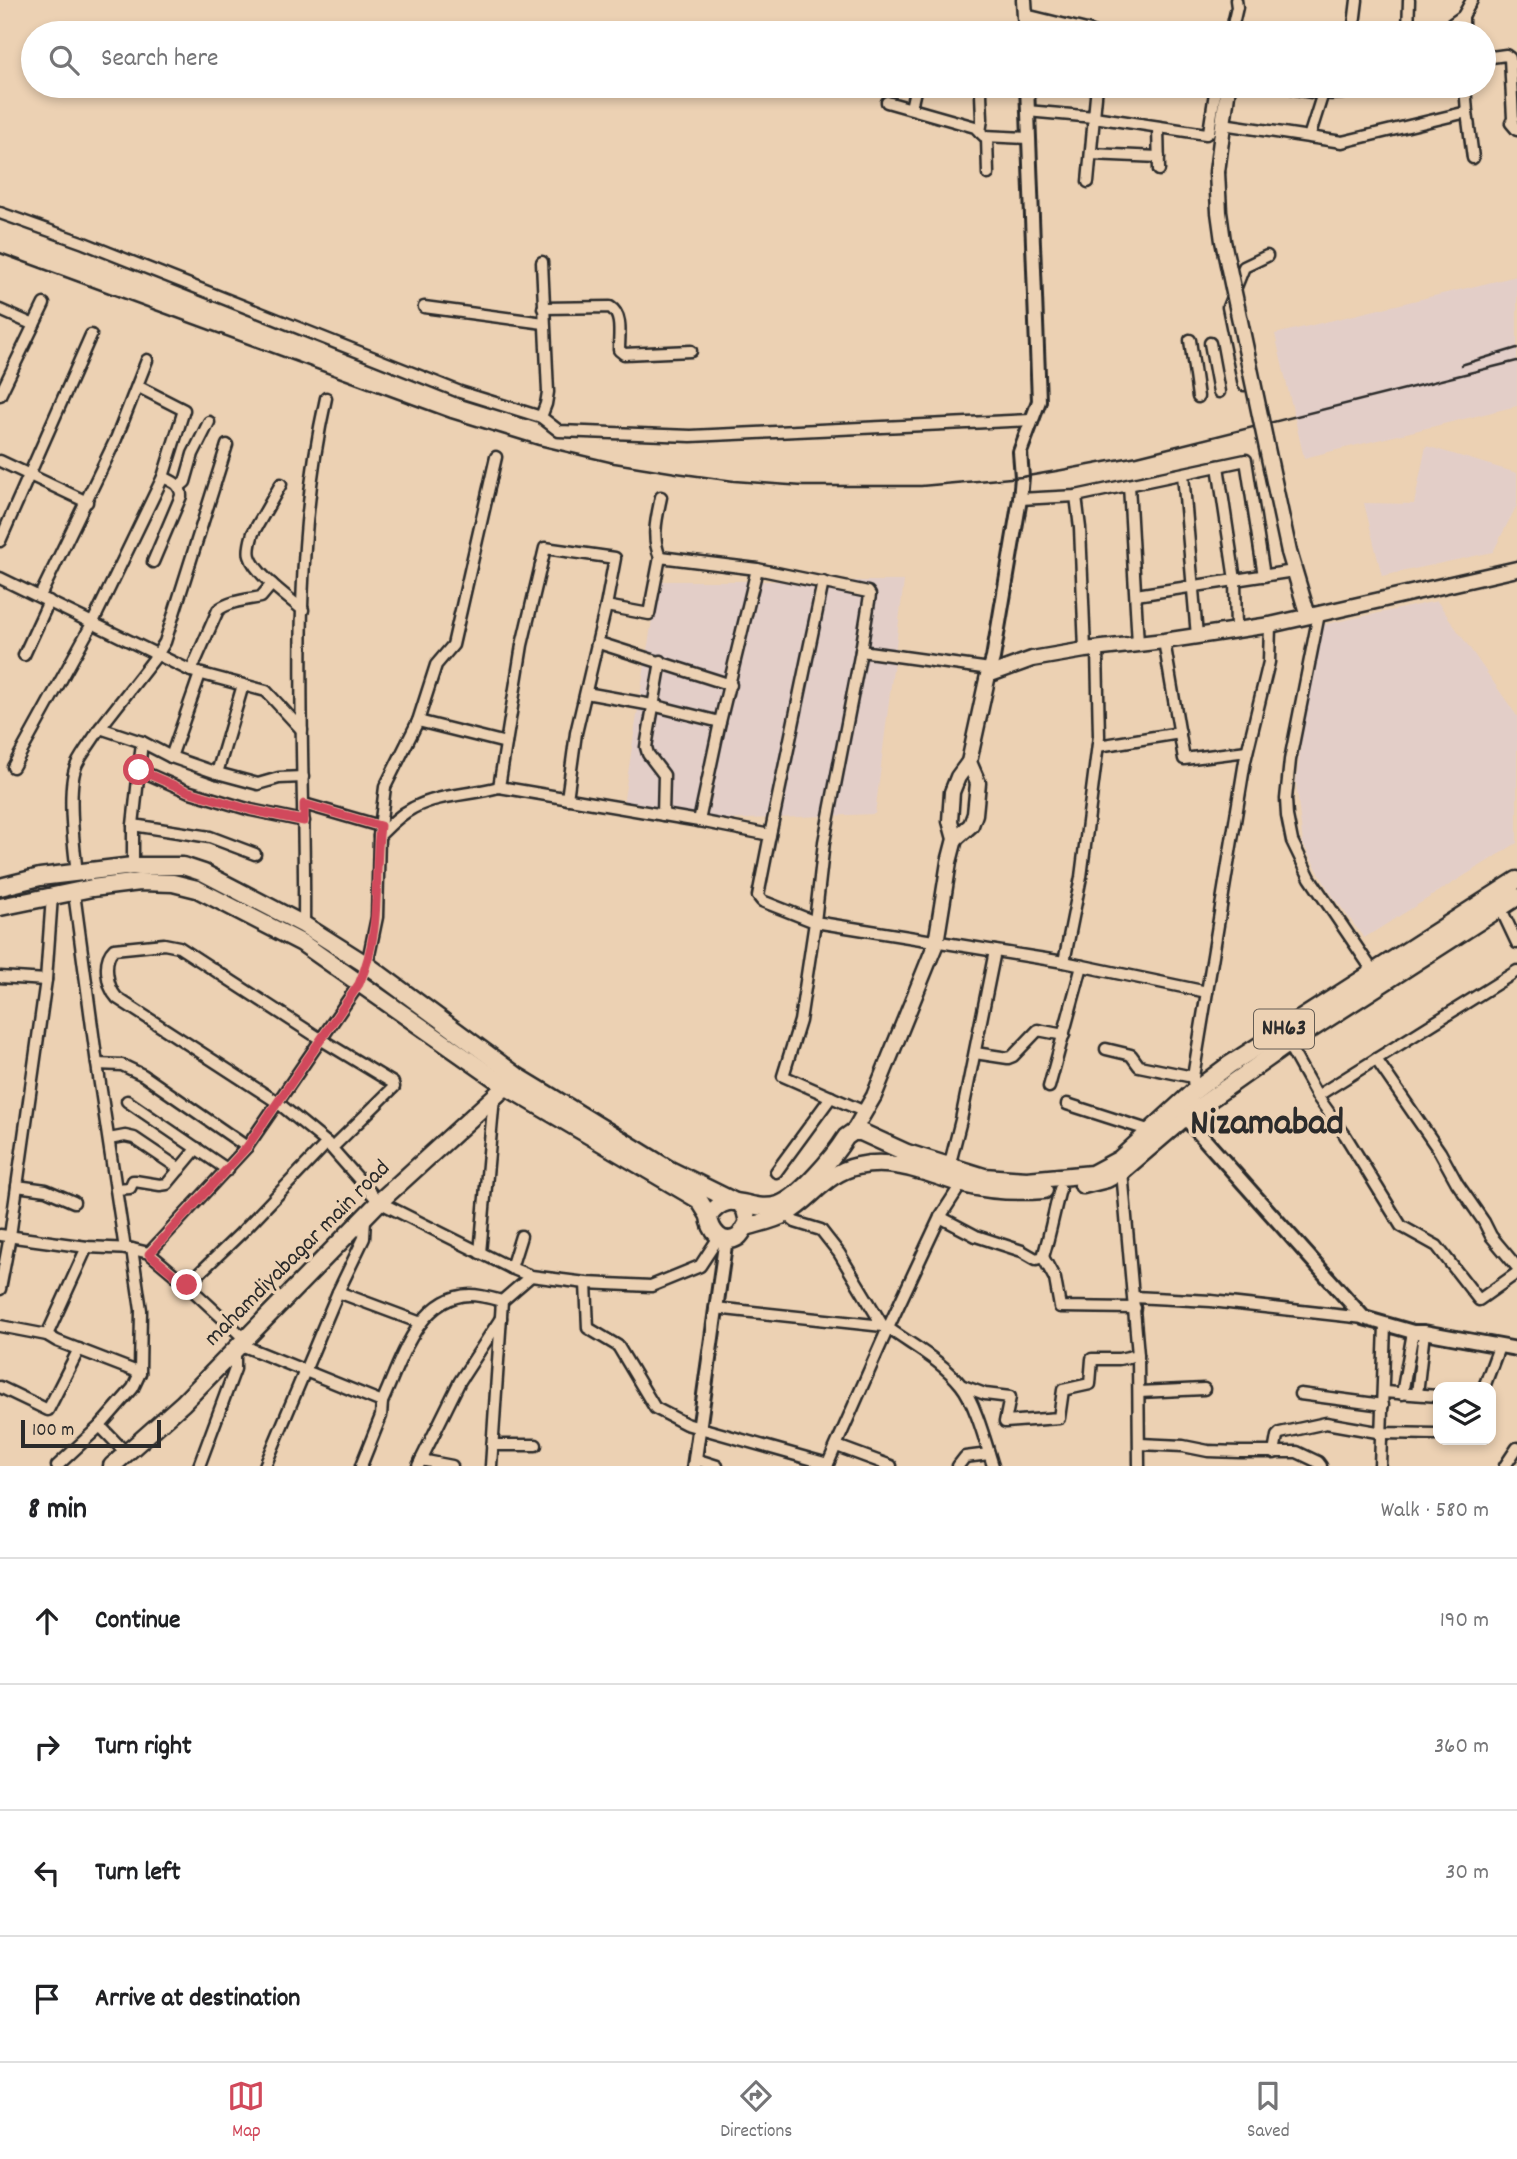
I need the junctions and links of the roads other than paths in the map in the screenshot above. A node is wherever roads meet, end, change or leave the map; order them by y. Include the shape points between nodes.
1 (1024, 0) edge
2 (1236, 0) edge
3 (1357, 0) edge
4 (1409, 0) edge
5 (1472, 0) edge
6 (1463, 16) junction
7 (1025, 17) junction
8 (1025, 21) edge
9 (1041, 21) edge
10 (1234, 21) edge
11 (1354, 21) edge
12 (1408, 21) edge
13 (1456, 21) edge
14 (1463, 21) edge
15 (1496, 56) edge
16 (913, 98) edge
17 (981, 98) edge
18 (1027, 98) edge
19 (1096, 98) edge
20 (1214, 98) edge
21 (1226, 98) edge
22 (1322, 98) edge
23 (1466, 98) edge
24 (887, 102) dead end
25 (911, 108) junction
26 (1027, 111) junction
27 (1467, 112) junction
28 (1094, 117) junction
29 (1223, 124) junction
30 (1158, 127) junction
31 (1517, 130) edge
32 (983, 134) junction
33 (1310, 137) junction
34 (1028, 138) junction
35 (1091, 154) junction
36 (1158, 157) junction
37 (1473, 158) dead end
38 (1159, 170) dead end
39 (988, 174) dead end
40 (1088, 183) dead end
41 (0, 213) edge
42 (1267, 257) dead end
43 (542, 262) dead end
44 (44, 304) dead end
45 (424, 307) dead end
46 (544, 308) junction
47 (0, 310) edge
48 (544, 323) junction
49 (34, 325) junction
50 (91, 335) dead end
51 (1191, 340) dead end
52 (1210, 343) dead end
53 (691, 351) dead end
54 (147, 360) dead end
55 (1244, 385) dead end
56 (137, 386) junction
57 (1219, 391) dead end
58 (0, 395) edge
59 (1198, 397) dead end
60 (326, 398) dead end
61 (541, 417) junction
62 (1032, 419) junction
63 (209, 422) dead end
64 (227, 445) dead end
65 (496, 457) dead end
66 (0, 461) edge
67 (1218, 466) junction
68 (1183, 474) junction
69 (29, 475) junction
70 (163, 477) junction
71 (281, 484) dead end
72 (1129, 485) junction
73 (180, 486) junction
74 (1076, 496) junction
75 (661, 497) dead end
76 (1020, 499) junction
77 (86, 502) junction
78 (0, 541) edge
79 (660, 557) junction
80 (153, 562) dead end
81 (757, 569) junction
82 (1517, 569) edge
83 (1294, 571) junction
84 (1264, 576) junction
85 (0, 578) edge
86 (1235, 580) junction
87 (823, 582) junction
88 (272, 584) junction
89 (1193, 587) junction
90 (1136, 596) junction
91 (45, 598) junction
92 (606, 606) junction
93 (303, 610) junction
94 (1313, 615) junction
95 (93, 622) junction
96 (1270, 625) junction
97 (1236, 631) junction
98 (1198, 636) junction
99 (1164, 641) junction
100 (599, 643) junction
101 (1138, 644) junction
102 (1091, 650) junction
103 (861, 651) junction
104 (24, 655) dead end
105 (157, 655) junction
106 (661, 662) junction
107 (196, 672) junction
108 (989, 672) junction
109 (731, 684) junction
110 (243, 685) junction
111 (586, 693) junction
112 (652, 705) junction
113 (418, 720) junction
114 (720, 722) junction
115 (100, 728) junction
116 (302, 730) junction
117 (1180, 733) junction
118 (142, 742) junction
119 (506, 743) junction
120 (1098, 746) junction
121 (1247, 751) junction
122 (171, 757) junction
123 (969, 762) junction
124 (13, 767) dead end
125 (139, 770) junction
126 (217, 773) junction
127 (303, 777) junction
128 (499, 787) junction
129 (567, 799) junction
130 (304, 804) junction
131 (663, 815) junction
132 (304, 821) junction
133 (699, 821) junction
134 (133, 825) junction
135 (379, 831) junction
136 (769, 835) junction
137 (955, 839) junction
138 (255, 854) dead end
139 (133, 866) junction
140 (77, 873) junction
141 (1517, 880) edge
142 (0, 887) edge
143 (74, 893) junction
144 (52, 896) junction
145 (1517, 897) edge
146 (0, 907) edge
147 (1500, 907) junction
148 (815, 922) junction
149 (304, 925) junction
150 (936, 943) junction
151 (1517, 943) edge
152 (995, 951) junction
153 (1064, 962) junction
154 (367, 965) junction
155 (1082, 966) junction
156 (1373, 971) junction
157 (1517, 971) edge
158 (0, 977) edge
159 (46, 980) junction
160 (359, 984) junction
161 (1207, 992) junction
162 (1063, 1034) junction
163 (322, 1040) junction
164 (1288, 1044) junction
165 (1106, 1049) dead end
166 (975, 1053) junction
167 (1376, 1059) junction
168 (97, 1064) junction
169 (1193, 1085) junction
170 (506, 1086) junction
171 (1049, 1087) dead end
172 (1317, 1096) junction
173 (831, 1097) junction
174 (127, 1101) dead end
175 (277, 1102) junction
176 (1067, 1104) dead end
177 (865, 1112) junction
178 (1185, 1112) junction
179 (1151, 1132) junction
180 (872, 1137) junction
181 (848, 1138) junction
182 (109, 1139) junction
183 (329, 1146) junction
184 (247, 1147) junction
185 (197, 1148) junction
186 (860, 1166) junction
187 (949, 1167) junction
188 (180, 1169) junction
189 (228, 1170) junction
190 (1122, 1171) junction
191 (776, 1172) dead end
192 (962, 1183) junction
193 (18, 1186) junction
194 (116, 1189) junction
195 (1060, 1189) junction
196 (74, 1202) dead end
197 (379, 1202) junction
198 (738, 1203) junction
199 (782, 1210) junction
200 (709, 1216) junction
201 (365, 1217) junction
202 (940, 1217) junction
203 (746, 1227) junction
204 (5, 1235) edge
205 (521, 1236) dead end
206 (722, 1238) junction
207 (87, 1247) junction
208 (129, 1249) junction
209 (480, 1253) junction
210 (149, 1254) junction
211 (1043, 1257) junction
212 (1517, 1266) edge
213 (511, 1268) junction
214 (1517, 1273) edge
215 (531, 1276) junction
216 (586, 1283) junction
217 (0, 1285) edge
218 (187, 1285) junction
219 (338, 1292) junction
220 (502, 1301) junction
221 (1134, 1302) junction
222 (715, 1308) junction
223 (501, 1318) junction
224 (1364, 1318) junction
225 (421, 1323) junction
226 (1385, 1325) junction
227 (0, 1326) edge
228 (885, 1327) junction
229 (1419, 1332) junction
230 (47, 1335) junction
231 (240, 1344) junction
232 (1499, 1347) junction
233 (79, 1349) junction
234 (1517, 1349) edge
235 (1138, 1355) junction
236 (304, 1371) junction
237 (140, 1373) junction
238 (1486, 1382) edge
239 (962, 1386) junction
240 (0, 1387) edge
241 (1204, 1389) dead end
242 (1139, 1392) junction
243 (1384, 1392) junction
244 (1300, 1394) dead end
245 (1402, 1394) junction
246 (1418, 1394) junction
247 (1433, 1396) edge
248 (382, 1402) junction
249 (1383, 1405) junction
250 (100, 1426) junction
251 (699, 1428) junction
252 (1383, 1433) junction
253 (1433, 1434) edge
254 (1140, 1444) junction
255 (492, 1445) junction
256 (536, 1445) dead end
257 (837, 1446) junction
258 (1517, 1448) edge
259 (1274, 1452) junction
260 (126, 1453) junction
261 (989, 1454) junction
262 (694, 1462) edge
263 (420, 1463) edge
264 (827, 1465) edge
265 (57, 1466) edge
266 (112, 1466) edge
267 (199, 1466) edge
268 (265, 1466) edge
269 (361, 1466) edge
270 (452, 1466) edge
271 (491, 1466) edge
272 (717, 1466) edge
273 (891, 1466) edge
274 (958, 1466) edge
275 (993, 1466) edge
276 (1139, 1466) edge
277 (1321, 1466) edge
278 (1380, 1466) edge
279 (1504, 1466) edge

1 - 7 main road
2 - 10 street
3 - 11 street
4 - 12 street
5 - 6 street
6 - 13 street
6 - 14 street
7 - 8 street
7 - 9 main road
15 - 31 street via 1510,58 1511,123
16 - 25 street
17 - 32 street
18 - 26 street
19 - 28 street
20 - 30 street via 1208,133
21 - 29 main road
22 - 33 street
23 - 27 street
24 - 25 street
25 - 32 street via 975,127
26 - 28 street
26 - 34 street
27 - 33 street via 1342,142
27 - 37 street
28 - 30 street
28 - 35 street
29 - 33 street
29 - 83 main road, bridge via 1217,172 1223,241
30 - 36 street
32 - 34 street
32 - 39 street
34 - 62 street via 1038,401
35 - 36 street
35 - 40 street
36 - 38 street
41 - 61 street via 460,392
42 - 55 street via 1244,267 1228,307
43 - 46 street
44 - 49 street
45 - 48 street
46 - 48 street
46 - 53 street via 613,308 618,317 619,350 624,354
47 - 49 street
48 - 61 street via 548,392
49 - 58 street
50 - 69 street
51 - 59 street
52 - 57 street
54 - 56 street
56 - 70 street via 184,410
56 - 77 street
60 - 93 street via 306,538
61 - 62 street via 566,432 691,436
62 - 76 street via 1020,452
63 - 73 street
64 - 105 street via 172,623
65 - 113 street via 453,645 436,665
66 - 69 street
67 - 68 street
67 - 84 street via 1246,460
67 - 86 street
68 - 72 street
68 - 89 street
69 - 77 street
69 - 78 street
70 - 73 street
70 - 95 street
71 - 88 street via 249,549 254,565
72 - 74 street
72 - 90 street
73 - 80 street via 181,496
74 - 76 street
74 - 102 street
75 - 79 street via 654,533
76 - 108 street
77 - 91 street
79 - 81 street
79 - 92 street via 649,614
81 - 87 street
81 - 109 street
82 - 94 main road
83 - 84 street
83 - 94 main road
84 - 86 street
85 - 91 street
86 - 89 street
86 - 97 street
87 - 103 street via 870,595
87 - 136 street
88 - 93 street
88 - 107 street via 261,597 218,610
89 - 90 street
89 - 98 street
90 - 101 street
91 - 95 street
91 - 104 street
92 - 100 street
92 - 119 street via 615,558 545,548 522,645
93 - 116 street
94 - 96 main road
94 - 156 street via 1290,761 1287,816 1292,841 1310,878
95 - 105 street
95 - 124 street
96 - 97 main road
96 - 121 street via 1269,662
97 - 98 main road
98 - 99 main road
99 - 101 main road
99 - 117 street
100 - 106 street
100 - 111 street
101 - 102 main road
102 - 108 main road via 1032,659
102 - 120 street
103 - 108 street
103 - 148 street via 824,842
105 - 107 street
105 - 115 street
106 - 109 street
106 - 112 street
107 - 110 street
107 - 122 street
108 - 123 main road
109 - 114 street
110 - 116 street via 266,691
110 - 126 street
111 - 112 street
111 - 129 street
112 - 114 street
112 - 131 street via 646,747 664,775
113 - 119 street
113 - 135 street via 385,787
114 - 133 street
115 - 118 street
115 - 140 street via 73,777
116 - 127 street
117 - 120 street
117 - 121 street via 1184,759
118 - 122 street
118 - 125 street
119 - 128 street
120 - 153 street via 1081,877
121 - 161 street
122 - 126 street
123 - 137 main road via 952,792 950,821
123 - 137 main road via 978,783 975,814 971,825
125 - 132 street via 187,791
125 - 134 street
126 - 127 street via 258,784
127 - 130 street
128 - 129 street
128 - 135 street via 428,801
129 - 131 street
130 - 132 street
130 - 135 street
131 - 133 street
132 - 149 street
133 - 136 street
134 - 138 street via 210,837
134 - 139 street
135 - 154 street via 377,918
136 - 148 street via 758,896
137 - 150 main road
139 - 140 main road
139 - 149 main road via 193,869
140 - 142 main road
141 - 156 main road, NH63
143 - 144 main road
143 - 160 main road via 140,882 183,884 302,943
143 - 168 street
144 - 146 main road
144 - 159 street
145 - 147 main road, NH63
147 - 151 street
147 - 164 main road, NH63
148 - 150 street
148 - 173 street via 800,1021 783,1074
149 - 154 main road
150 - 152 street
150 - 177 main road
152 - 153 street
152 - 166 street
153 - 155 street
154 - 160 street
154 - 170 main road
155 - 161 street
155 - 162 street
156 - 169 main road, NH63
157 - 167 street
158 - 159 street
159 - 193 street
160 - 163 street
160 - 170 main road
161 - 169 street
162 - 166 street via 1038,1030 1009,1058
162 - 171 street
163 - 175 street
163 - 175 street via 173,944 111,952 107,965 117,998
163 - 183 street via 394,1085
164 - 172 street
164 - 178 main road, NH63
165 - 169 street via 1132,1055 1139,1066
166 - 187 street
167 - 172 street
167 - 212 street via 1491,1236
168 - 182 street
168 - 184 street via 114,1063 142,1075
169 - 178 main road, NH63
170 - 197 main road, mahamdiyabagar main road
170 - 198 main road
170 - 200 main road via 699,1200
170 - 209 street
172 - 214 street via 1401,1226 1437,1246 1479,1300
173 - 177 street
173 - 191 street
174 - 185 street
175 - 183 street
175 - 184 street
176 - 179 street
177 - 181 main road
178 - 179 main road, NH63
178 - 190 main road, NH63
178 - 224 street
179 - 187 main road, NH63 via 1120,1159 1091,1174 1015,1180
180 - 181 main road, NH63 via 861,1132
180 - 186 main road via 873,1157
180 - 187 main road, NH63
181 - 186 main road via 842,1152 845,1159
181 - 199 main road, NH63
182 - 188 street via 134,1139
182 - 194 street
183 - 197 street
183 - 218 street
184 - 189 street
185 - 188 street
185 - 189 street
186 - 192 main road, NH63 via 904,1166
186 - 199 main road, NH63 via 841,1171
188 - 194 street via 163,1185 133,1181 130,1188
189 - 210 street
190 - 195 main road, NH63 via 1098,1183
190 - 221 street
192 - 195 main road, NH63 via 1015,1191
192 - 202 street
193 - 196 street via 46,1190
193 - 204 street
194 - 208 street
195 - 211 street
197 - 201 main road, mahamdiyabagar main road
197 - 209 street
198 - 199 main road
198 - 200 main road via 726,1201
198 - 203 main road via 745,1210
199 - 203 main road, NH63
199 - 228 street via 795,1222 821,1230
200 - 206 main road via 710,1226
201 - 219 street via 363,1238
201 - 231 main road, mahamdiyabagar main road
202 - 211 street via 976,1236 1036,1259
202 - 228 street
203 - 206 main road, NH63 via 734,1239
204 - 207 street
204 - 217 street
205 - 213 street
206 - 216 street via 700,1266 651,1286
206 - 222 street
207 - 208 street
207 - 230 street
208 - 210 street
208 - 237 street via 141,1310
209 - 213 street
210 - 218 street
211 - 221 street via 1055,1279 1060,1307
213 - 215 street
215 - 216 street
215 - 220 street
216 - 251 street via 588,1328 618,1346 655,1408
218 - 231 street
219 - 225 street
219 - 236 street
220 - 223 street
220 - 225 street via 467,1295 454,1298
221 - 224 street via 1211,1301
221 - 235 street
222 - 228 street
222 - 251 street
223 - 255 street
223 - 263 street via 460,1381
224 - 226 street
225 - 248 street
226 - 229 street
226 - 243 street
227 - 230 street
228 - 239 street
228 - 257 street
229 - 232 street
229 - 245 street
229 - 246 street
230 - 233 street
231 - 236 street
231 - 260 main road, mahamdiyabagar main road
231 - 267 street
232 - 234 street
232 - 238 street
233 - 237 street
233 - 240 street via 48,1410
235 - 239 street via 1092,1359 1090,1384 1063,1390 1059,1418 1005,1422 1010,1397
235 - 242 street
236 - 248 street
236 - 268 street
237 - 250 street
239 - 261 street
241 - 242 street
242 - 254 street
243 - 245 street
243 - 249 street
244 - 249 street
245 - 246 street
246 - 247 street
248 - 269 street
249 - 252 street
250 - 260 street
250 - 265 street
251 - 262 street
251 - 264 street
252 - 253 street
252 - 259 street via 1324,1423 1280,1433
252 - 278 street
254 - 259 street
254 - 276 street
255 - 256 street
255 - 271 street
257 - 264 street
257 - 273 street
258 - 279 street
259 - 277 street via 1297,1452
260 - 266 main road, mahamdiyabagar main road
261 - 274 street via 965,1457
261 - 275 street
262 - 272 street
263 - 270 street

